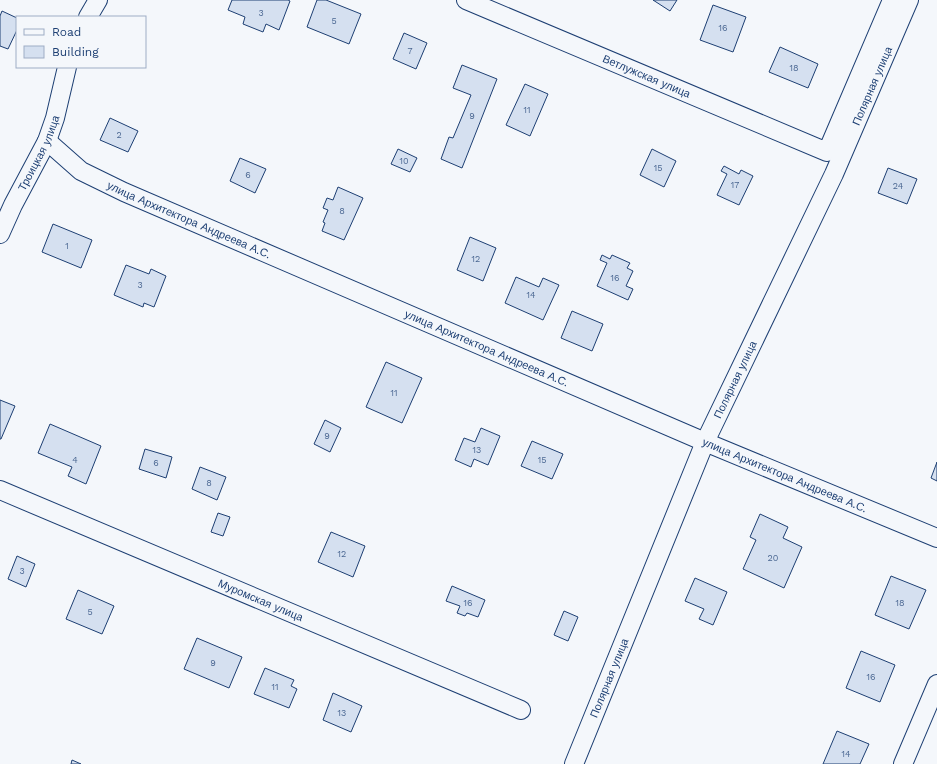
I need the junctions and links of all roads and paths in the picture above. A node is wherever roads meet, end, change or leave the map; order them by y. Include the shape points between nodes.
1 (98, 0) edge
2 (466, 0) edge
3 (892, 0) edge
4 (909, 0) edge
5 (89, 16) edge
6 (67, 68) edge
7 (47, 141) junction
8 (827, 152) joint
9 (0, 234) edge
10 (705, 442) junction
11 (0, 490) edge
12 (937, 538) edge
13 (937, 684) edge
14 (521, 710) dead end
15 (574, 764) edge
16 (903, 764) edge

1 - 5 street
2 - 8 street, Ветлужская улица
3 - 8 street, Полярная улица
4 - 10 street, Полярная улица via 834,174
6 - 7 street, Троицкая улица
7 - 9 street, Троицкая улица
7 - 10 street, улица Архитектора Андреева А.С. via 81,170 124,192
10 - 12 street, улица Архитектора Андреева А.С.
10 - 15 street, Полярная улица
11 - 14 street, Муромская улица
13 - 16 street

